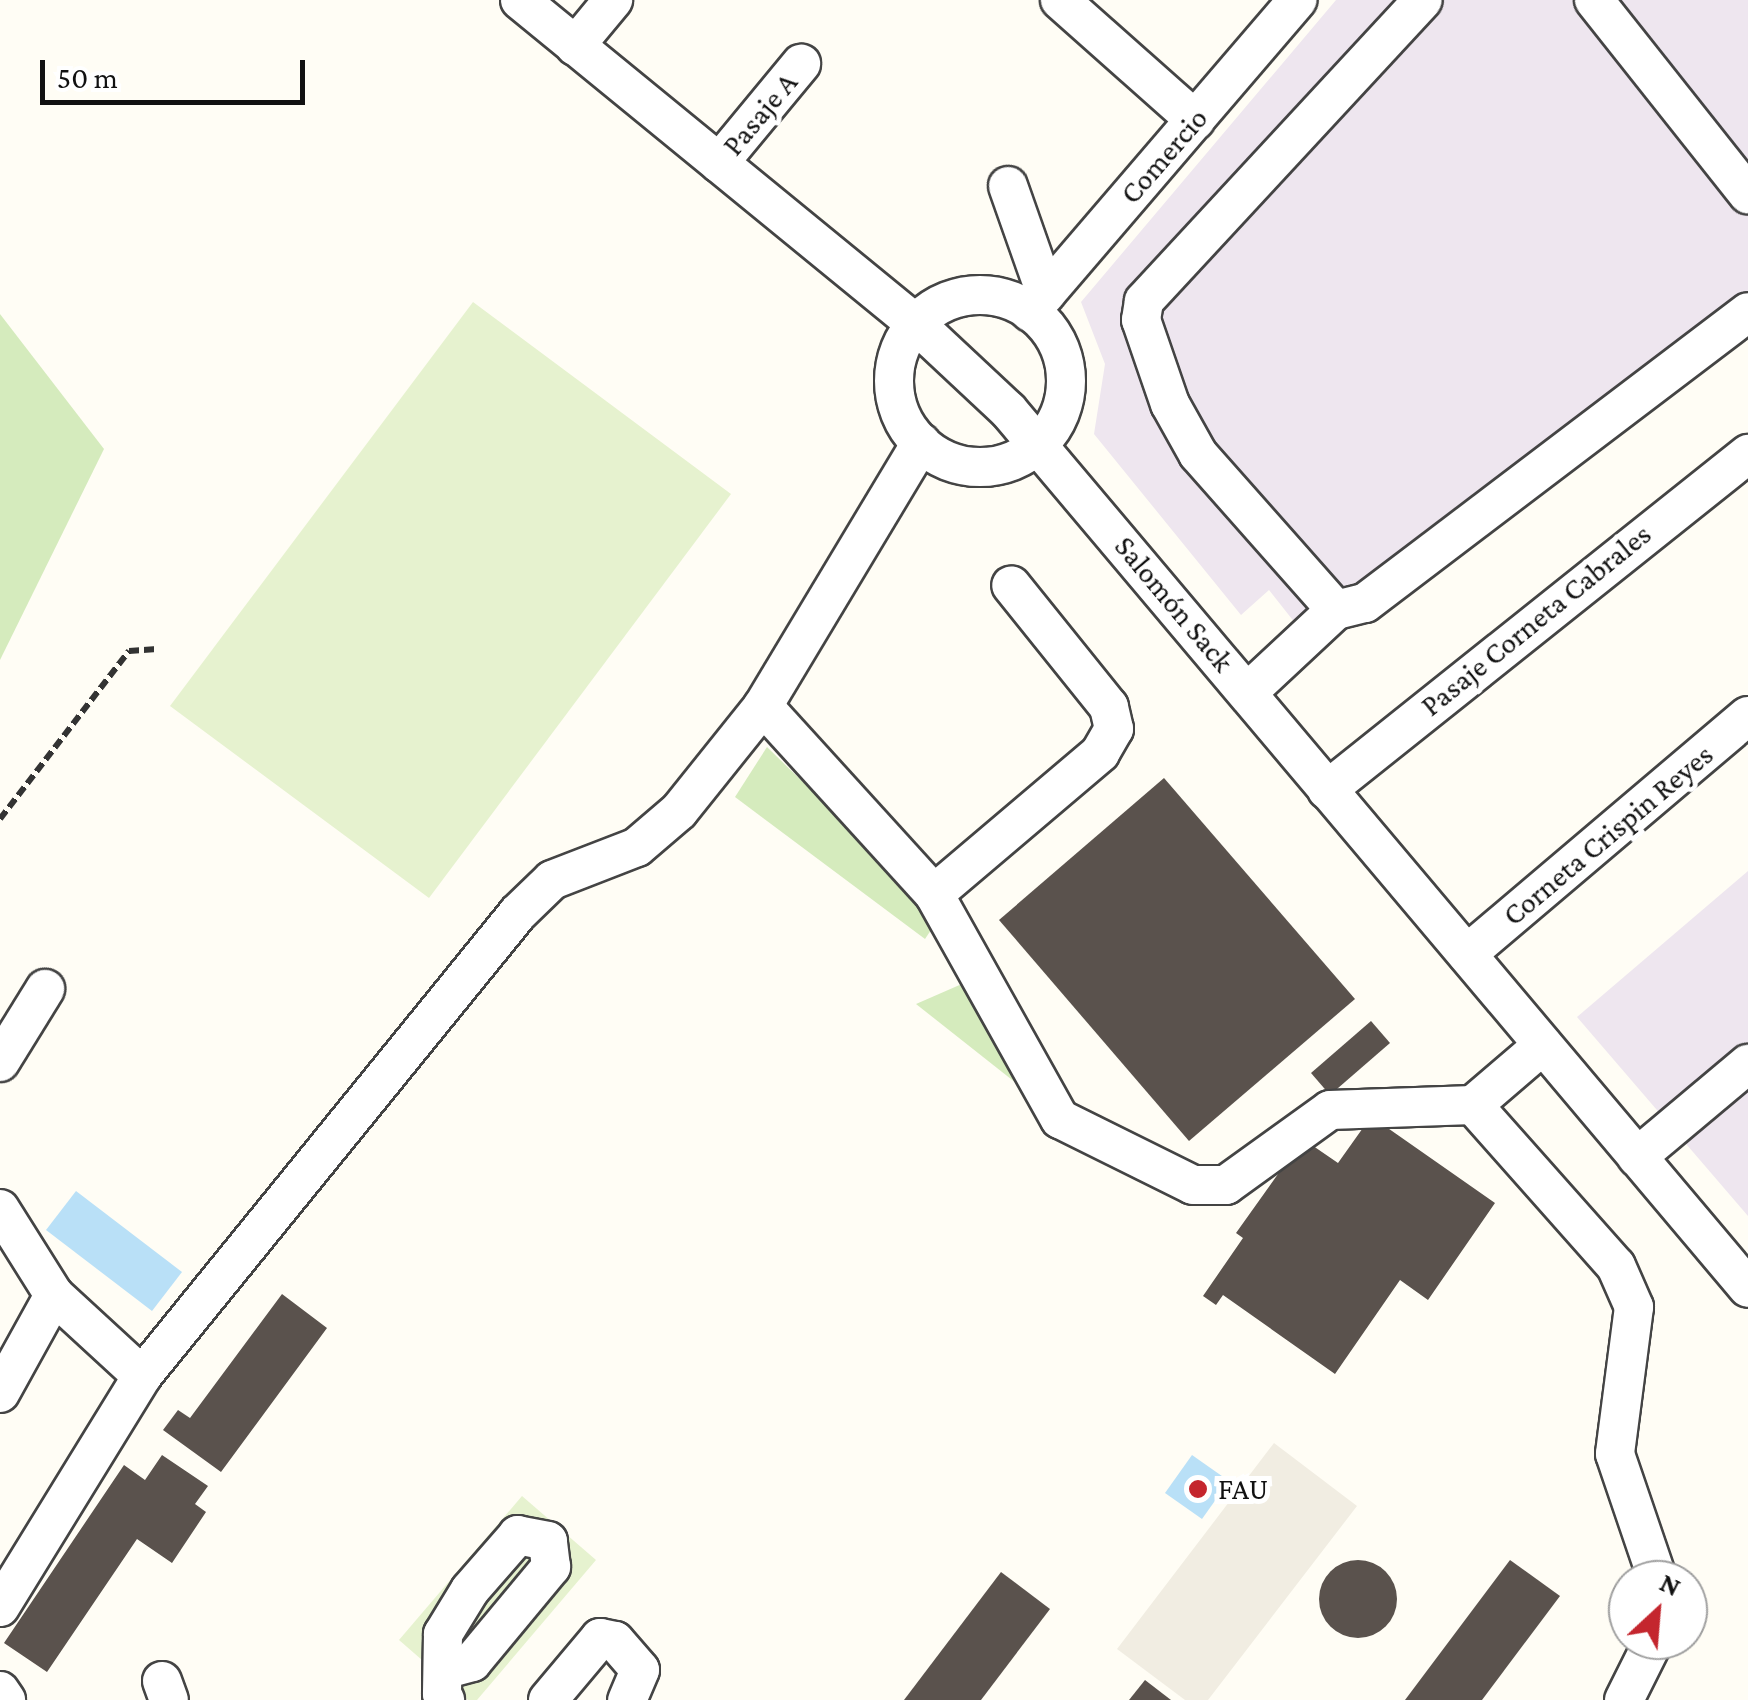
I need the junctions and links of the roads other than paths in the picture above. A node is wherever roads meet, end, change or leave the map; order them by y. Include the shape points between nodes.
1 (520, 0) edge
2 (613, 0) edge
3 (1060, 0) edge
4 (1297, 0) edge
5 (1422, 0) edge
6 (1594, 0) edge
7 (576, 46) junction
8 (801, 64) dead end
9 (1194, 120) junction
10 (719, 163) junction
11 (1008, 186) dead end
12 (1748, 194) edge
13 (1038, 303) junction
14 (1748, 312) edge
15 (916, 324) junction
16 (921, 443) junction
17 (1039, 444) junction
18 (1748, 454) edge
19 (1011, 585) dead end
20 (1336, 610) junction
21 (1249, 691) junction
22 (764, 706) junction
23 (1748, 716) edge
24 (1327, 790) junction
25 (934, 894) junction
26 (1467, 954) junction
27 (46, 989) dead end
28 (1543, 1045) junction
29 (0, 1062) edge
30 (1748, 1064) edge
31 (1473, 1105) junction
32 (1638, 1157) junction
33 (0, 1209) edge
34 (1748, 1288) edge
35 (54, 1295) junction
36 (142, 1376) junction
37 (0, 1393) edge
38 (1651, 1560) edge
39 (0, 1607) edge
40 (1644, 1660) edge
41 (0, 1691) edge
42 (6, 1700) edge
43 (548, 1700) edge
44 (626, 1700) edge
45 (1624, 1700) edge

1 - 7 street, Salomón Sack
2 - 7 street
3 - 9 street
4 - 9 street, Comercio
5 - 20 street via 1144,300 1141,320 1170,404 1198,454
6 - 12 street
7 - 10 street, Salomón Sack
8 - 10 street, Pasaje A
9 - 13 street, Comercio
10 - 15 street, Salomón Sack
11 - 13 street
13 - 15 street via 962,297
13 - 17 street via 1066,376 1060,413
14 - 20 street via 1365,603
15 - 16 street via 898,357 895,394
15 - 17 street, Salomón Sack
16 - 17 street via 970,467 1007,463
16 - 22 street
17 - 21 street, Salomón Sack
18 - 24 street, Pasaje Corneta Cabrales
19 - 25 street via 1109,707 1114,729 1100,754
20 - 21 street
21 - 24 street, Salomón Sack
22 - 25 street
22 - 36 street via 679,811 637,848 552,880 518,913
23 - 26 street, Corneta Crispin Reyes
24 - 26 street, Salomón Sack
25 - 31 street via 1060,1119 1193,1185 1226,1184 1330,1110
26 - 28 street, Salomón Sack
27 - 29 street
28 - 31 street
28 - 32 street, Salomón Sack
30 - 32 street
31 - 38 street via 1616,1266 1634,1307 1615,1454
32 - 34 street, Salomón Sack
33 - 35 street
35 - 36 street
35 - 37 street
36 - 39 street
40 - 45 street
41 - 42 street
43 - 44 street via 600,1638 614,1640 640,1670

